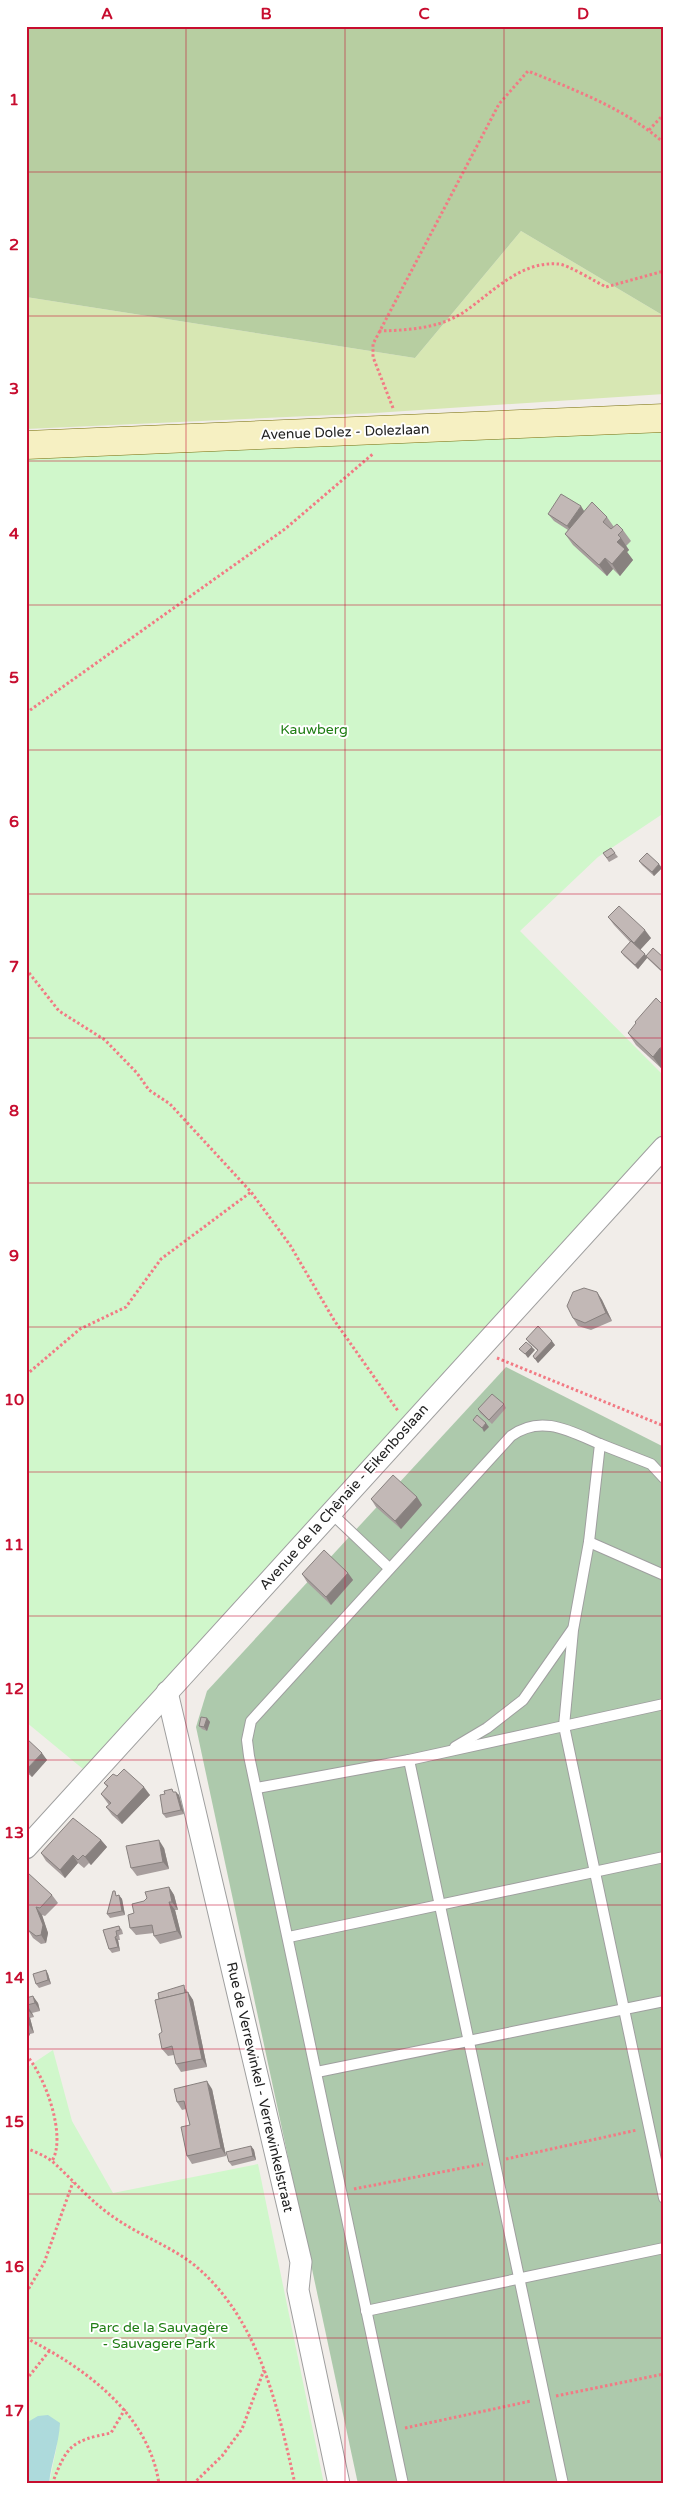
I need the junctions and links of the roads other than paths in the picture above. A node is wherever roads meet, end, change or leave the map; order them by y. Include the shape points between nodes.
1 (664, 418) edge
2 (26, 445) edge
3 (664, 1147) edge
4 (600, 1444) junction
5 (664, 1478) edge
6 (330, 1512) junction
7 (589, 1542) junction
8 (390, 1568) junction
9 (664, 1575) edge
10 (573, 1630) junction
11 (167, 1692) junction
12 (664, 1704) edge
13 (564, 1726) junction
14 (447, 1751) junction
15 (409, 1760) junction
16 (257, 1788) junction
17 (26, 1848) edge
18 (664, 1857) edge
19 (594, 1872) junction
20 (440, 1904) junction
21 (289, 1937) junction
22 (664, 2001) edge
23 (622, 2010) junction
24 (469, 2042) junction
25 (317, 2072) junction
26 (664, 2198) edge
27 (664, 2248) edge
28 (519, 2279) junction
29 (366, 2311) junction
30 (339, 2484) edge
31 (403, 2484) edge
32 (563, 2484) edge

1 - 2 street, Avenue Dolez - Dolezlaan
3 - 6 street, Avenue de la Chênaie - Eikenboslaan
4 - 5 lane via 651,1464
4 - 7 lane
4 - 8 lane via 548,1424 521,1428
6 - 8 lane
6 - 11 street, Avenue de la Chênaie - Eikenboslaan
7 - 9 lane
7 - 10 lane
8 - 16 lane via 251,1721 247,1740
10 - 13 lane
10 - 14 lane via 523,1700 487,1728
11 - 17 street, Avenue de la Chênaie - Eikenboslaan
11 - 30 street, Rue de Verrewinkel - Verrewinkelstraat via 301,2262 298,2290
12 - 13 lane
13 - 14 lane
13 - 19 lane
14 - 15 lane
15 - 16 lane
15 - 20 lane
16 - 21 lane
18 - 19 lane
19 - 20 lane
19 - 23 lane
20 - 21 lane
20 - 24 lane
21 - 25 lane
22 - 23 lane
23 - 24 lane
23 - 26 lane
24 - 25 lane
24 - 28 lane
25 - 29 lane
27 - 28 lane
28 - 29 lane
28 - 32 lane
29 - 31 lane

